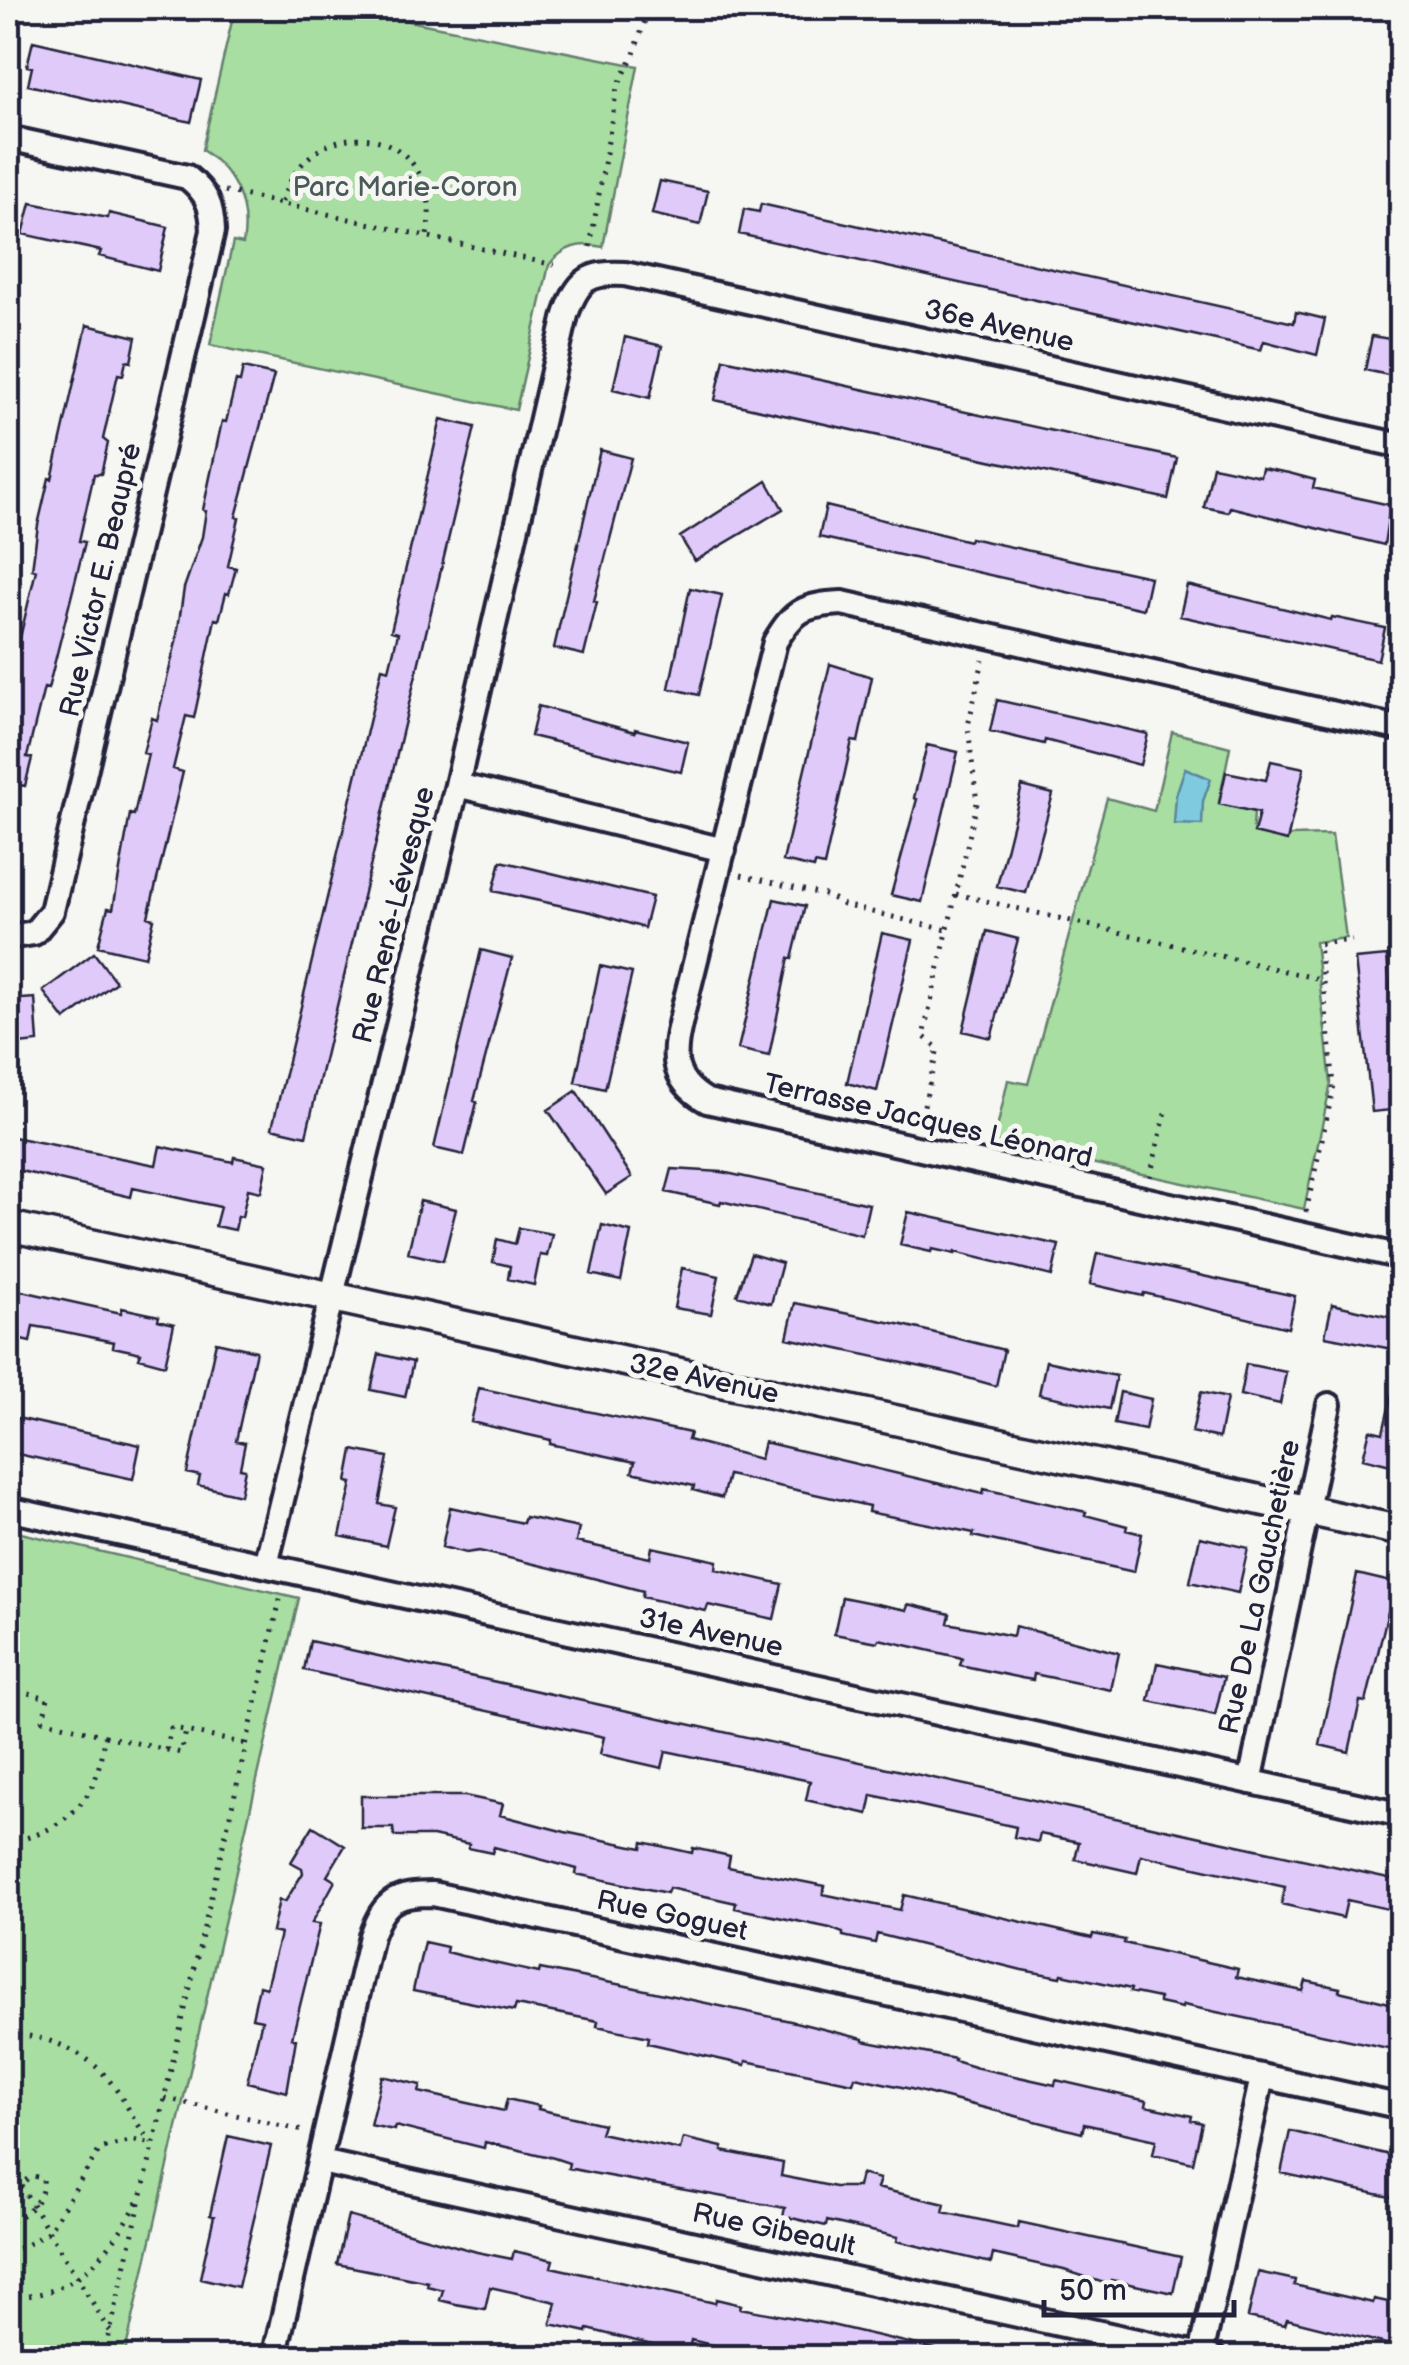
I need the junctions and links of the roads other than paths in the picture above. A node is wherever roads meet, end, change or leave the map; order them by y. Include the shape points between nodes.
1 (8, 138) edge
2 (584, 281) joint
3 (1402, 446) edge
4 (1402, 728) edge
5 (457, 785) junction
6 (721, 860) junction
7 (8, 937) edge
8 (8, 1226) edge
9 (1402, 1257) edge
10 (331, 1298) junction
11 (1329, 1405) dead end
12 (8, 1509) edge
13 (1308, 1510) junction
14 (1402, 1531) edge
15 (276, 1568) junction
16 (1250, 1782) junction
17 (1402, 1816) edge
18 (1262, 2076) junction
19 (1402, 2107) edge
20 (322, 2162) junction
21 (1208, 2356) edge
22 (274, 2358) edge

1 - 7 street, Rue Victor E. Beaupré via 187,176 207,198 212,231 52,911 34,933
2 - 3 street, 36e Avenue via 599,273 625,274
2 - 5 street, Rue René-Lévesque via 566,315
4 - 6 street, Terrasse Jacques Léonard via 842,603 814,605 790,617 775,642
5 - 6 street
5 - 10 street, Rue René-Lévesque
6 - 9 street, Terrasse Jacques Léonard via 675,1064 689,1091 707,1102
8 - 10 street, 32e Avenue
10 - 13 street, 32e Avenue
10 - 15 street, Rue René-Lévesque
11 - 13 street, Rue De La Gauchetière
12 - 15 street, 31e Avenue
13 - 14 street, 32e Avenue
13 - 16 street, Rue De La Gauchetière
15 - 16 street, 31e Avenue
16 - 17 street, 31e Avenue
18 - 19 street, Rue Goguet
18 - 20 street, Rue Goguet via 410,1894 392,1900 372,1936
18 - 21 street
20 - 21 street, Rue Gibeault
20 - 22 street, Rue Goguet

